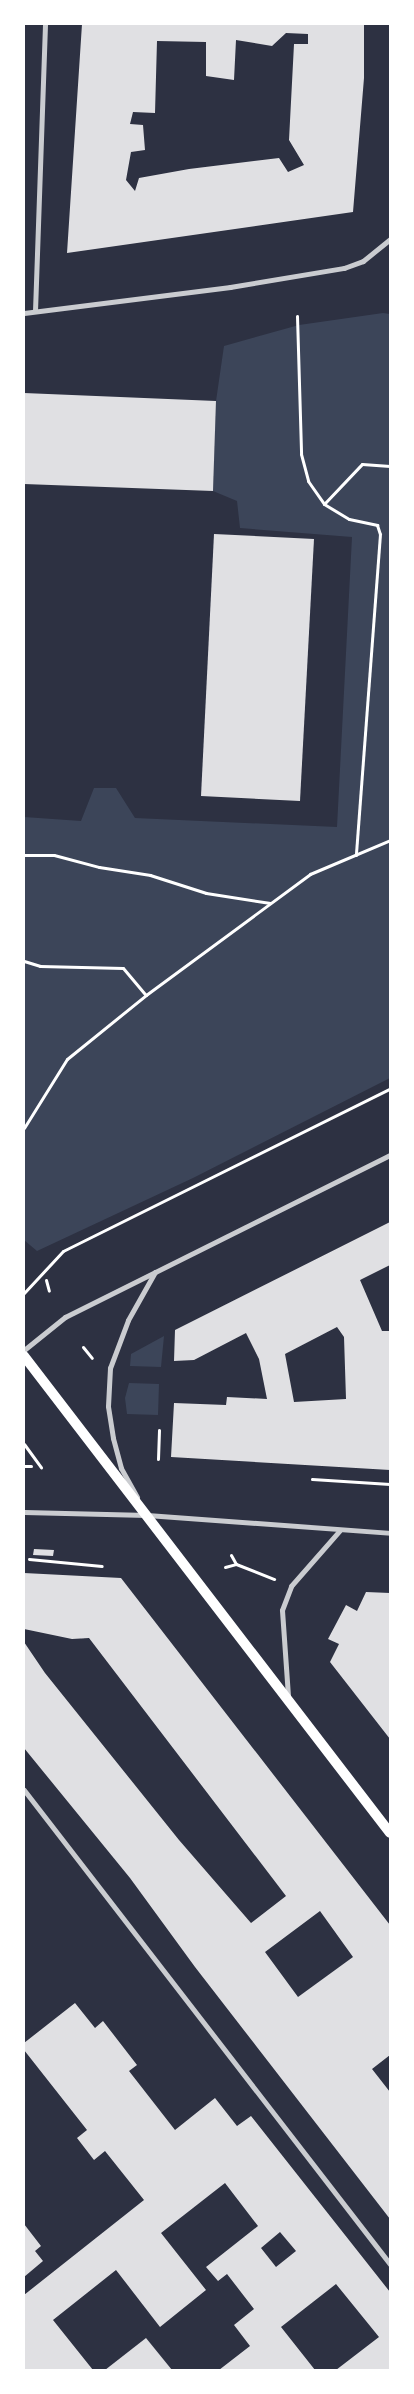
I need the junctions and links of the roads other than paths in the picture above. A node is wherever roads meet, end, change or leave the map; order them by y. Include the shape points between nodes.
1 (45, 24) edge
2 (390, 239) edge
3 (35, 311) junction
4 (24, 313) edge
5 (390, 1154) edge
6 (156, 1271) junction
7 (24, 1350) edge
8 (24, 1356) edge
9 (24, 1512) edge
10 (147, 1515) junction
11 (340, 1530) junction
12 (390, 1533) edge
13 (289, 1703) junction
14 (24, 1790) edge
15 (390, 1833) edge
16 (390, 2264) edge

1 - 3 street
2 - 3 street via 363,261 344,268 230,287
3 - 4 street
5 - 6 street
6 - 7 street via 65,1317
6 - 10 street via 128,1320 110,1368 108,1406 121,1468
8 - 10 main road via 106,1468
9 - 10 street
10 - 11 street
10 - 13 main road
11 - 12 street
11 - 13 street via 291,1586 282,1610
13 - 15 main road
14 - 16 street

